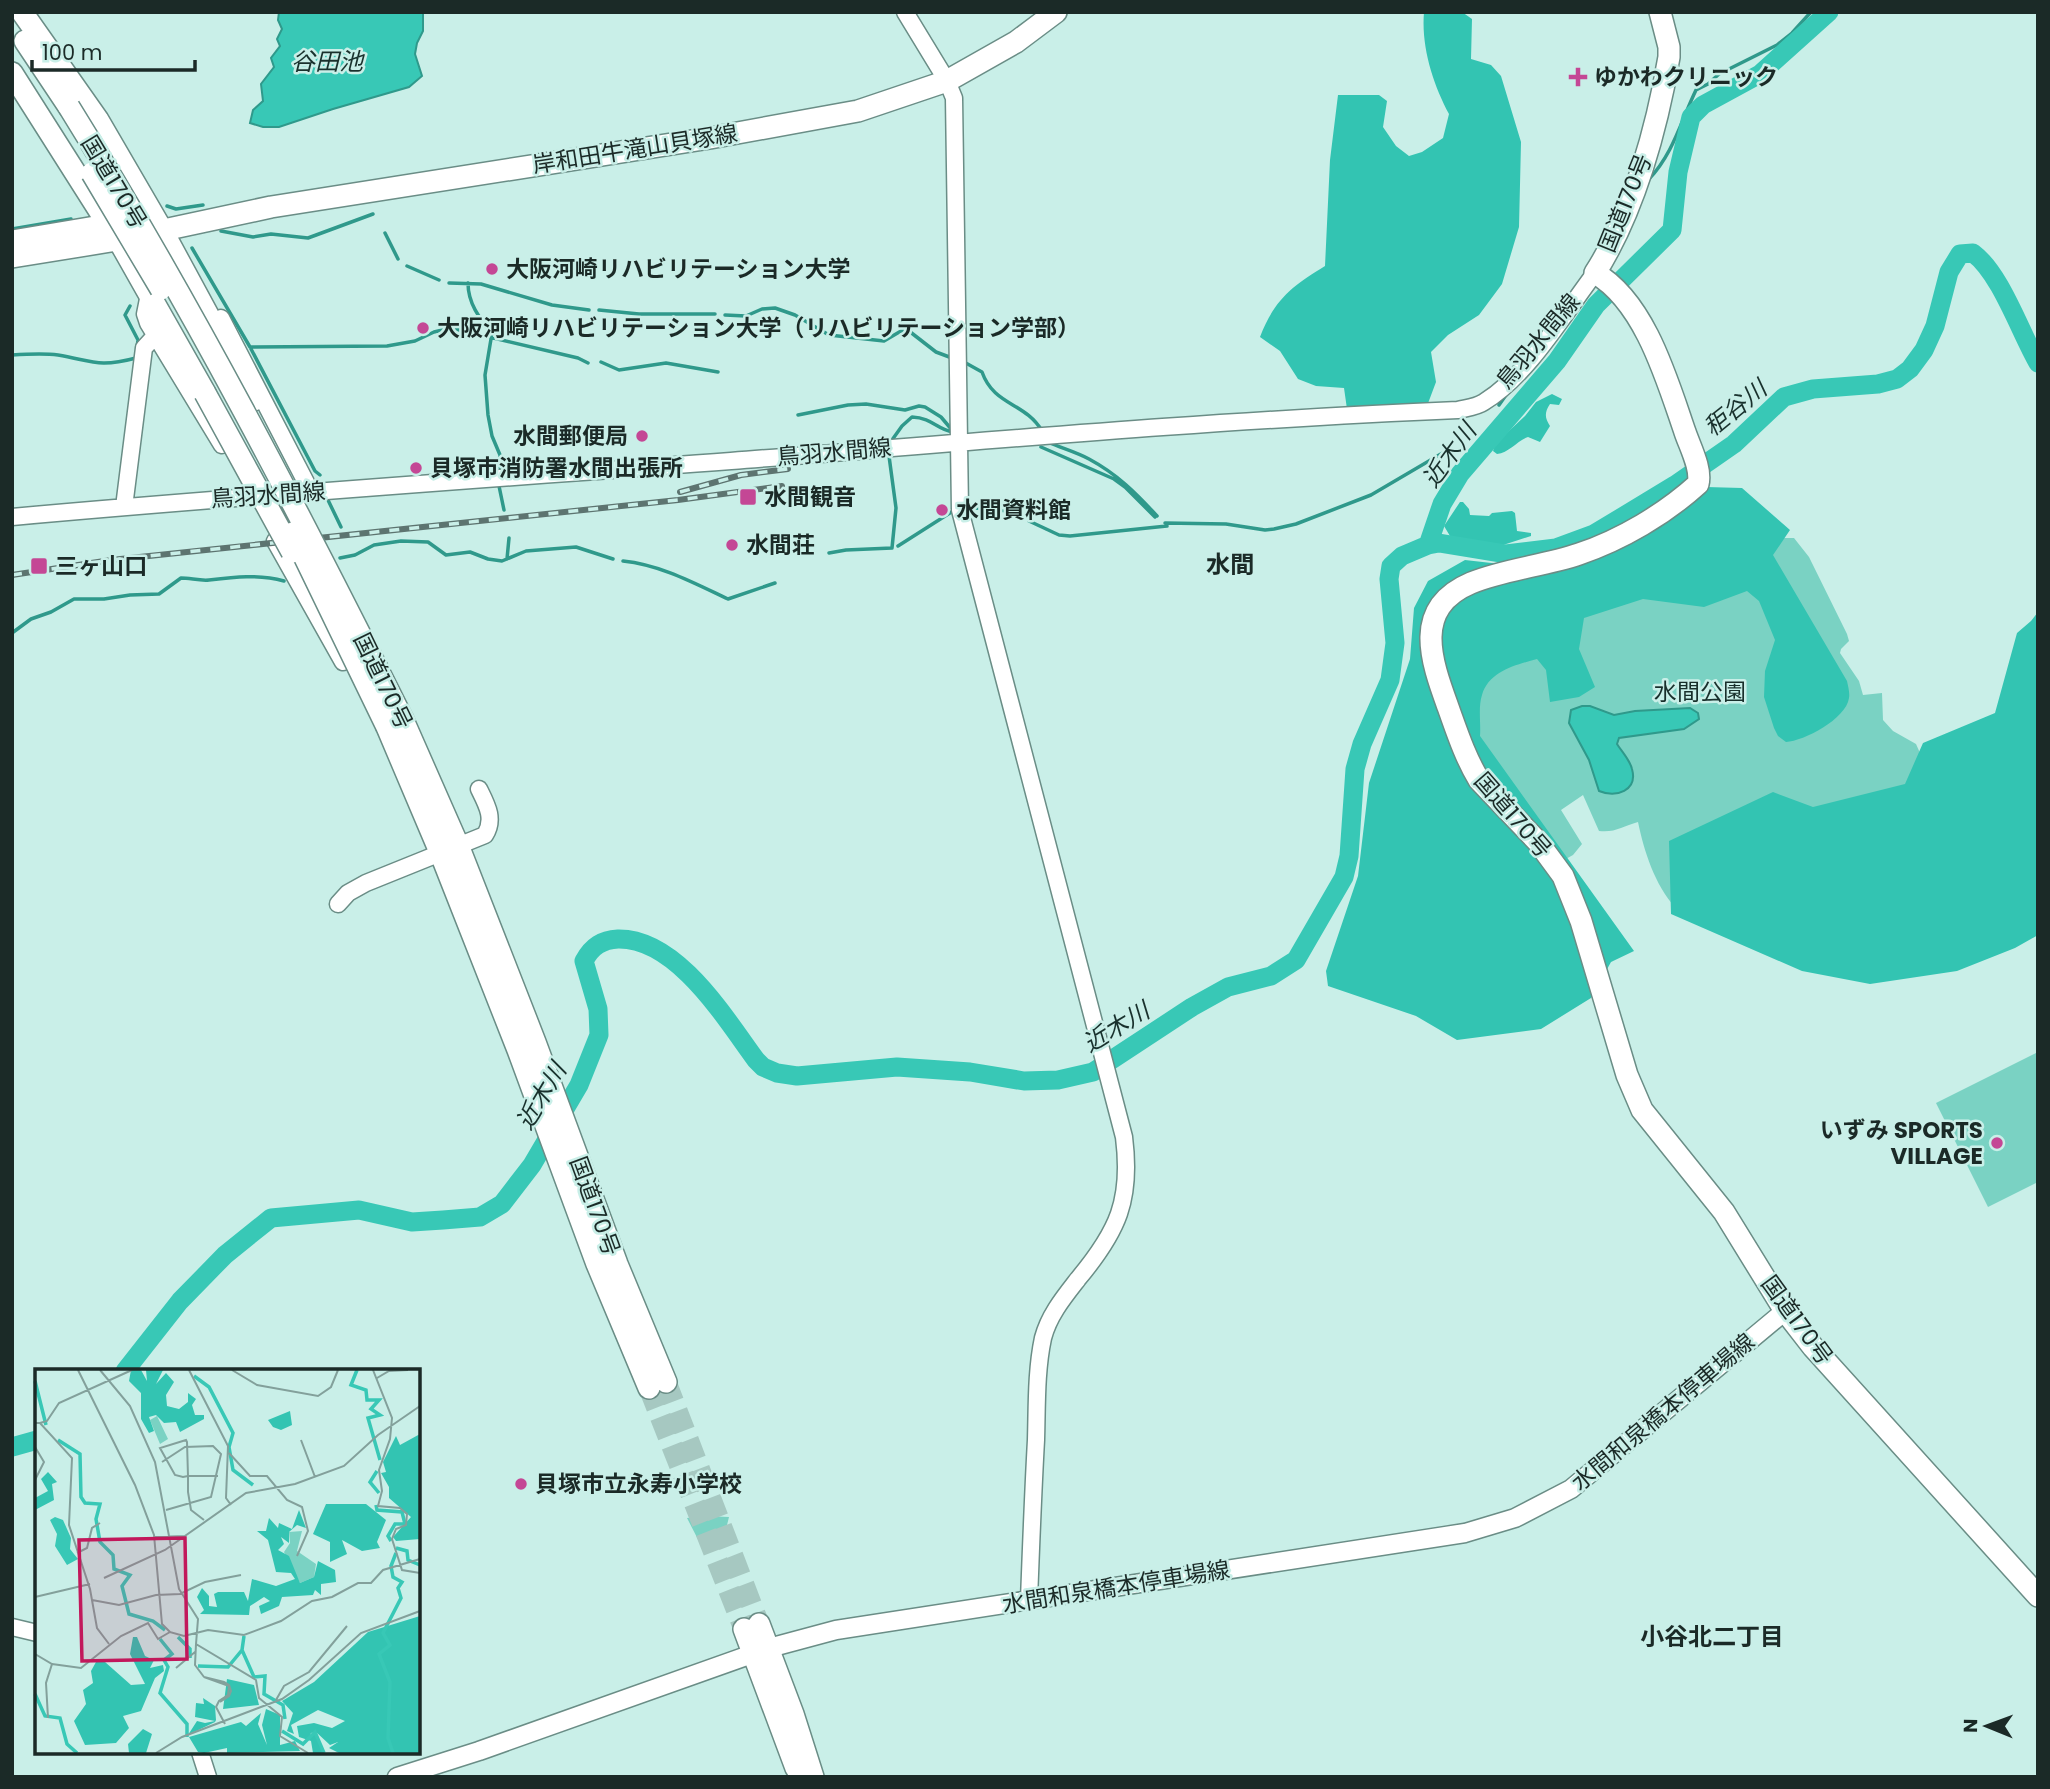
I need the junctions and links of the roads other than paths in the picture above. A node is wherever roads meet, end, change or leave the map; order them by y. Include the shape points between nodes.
1 (22, 12) edge
2 (905, 12) edge
3 (1056, 12) edge
4 (1661, 13) edge
5 (12, 22) edge
6 (12, 46) edge
7 (12, 73) edge
8 (947, 81) junction
9 (62, 110) junction
10 (112, 232) junction
11 (164, 234) junction
12 (12, 241) edge
13 (12, 257) edge
14 (1599, 275) junction
15 (149, 294) junction
16 (155, 337) junction
17 (958, 443) junction
18 (311, 492) junction
19 (251, 496) junction
20 (124, 507) junction
21 (12, 517) edge
22 (332, 577) junction
23 (343, 662) dead end
24 (374, 701) junction
25 (395, 724) junction
26 (479, 789) dead end
27 (449, 848) junction
28 (338, 904) dead end
29 (1785, 1311) junction
30 (657, 1385) tunnel mouth
31 (2038, 1596) edge
32 (1029, 1600) junction
33 (752, 1626) tunnel mouth
34 (12, 1627) edge
35 (35, 1633) edge
36 (762, 1650) junction
37 (201, 1754) edge
38 (208, 1777) edge
39 (397, 1777) edge
40 (799, 1777) edge
41 (813, 1777) edge

1 - 11 main road via 97,120
2 - 8 street
3 - 8 main road, 岸和田牛滝山貝塚線 via 1016,42
4 - 14 main road, 国道170号 via 1669,57 1642,171
5 - 9 main road, 国道170号
6 - 9 main road, 国道170号
7 - 10 main road
8 - 11 main road, 岸和田牛滝山貝塚線 via 858,111 271,207 191,223
8 - 17 street via 954,98
9 - 22 main road, 国道170号, bridge via 135,214
9 - 24 main road, 国道170号, bridge via 268,484
10 - 11 main road, 岸和田牛滝山貝塚線
10 - 12 main road, 岸和田牛滝山貝塚線
10 - 13 main road, 岸和田牛滝山貝塚線
10 - 15 main road
11 - 18 street via 191,264
11 - 22 main road via 290,467 332,555
14 - 17 street, 鳥羽水間線 via 1531,359 1482,404 1458,410
14 - 29 main road, 国道170号 via 1621,296 1656,353 1692,453 1698,484 1608,543 1458,591 1439,608 1430,653 1479,780 1554,861 1570,891 1642,1110 1724,1212
15 - 16 street via 145,314
15 - 24 main road, bridge
16 - 19 street
16 - 20 street via 142,357
17 - 18 street, 鳥羽水間線
17 - 32 street via 960,510 1127,1160 1124,1200 1111,1236 1059,1303 1044,1336
18 - 19 street, 鳥羽水間線
19 - 20 street, 鳥羽水間線
19 - 23 street
20 - 21 street, 鳥羽水間線
22 - 25 main road, 国道170号, bridge
24 - 25 main road, 国道170号, bridge
25 - 27 main road, 国道170号
26 - 27 street via 490,814 490,827 485,835
27 - 28 street via 366,883
27 - 30 main road, 国道170号 via 581,1193 597,1264
29 - 31 main road, 国道170号
29 - 32 main road, 水間和泉橋本停車場線 via 1571,1489 1514,1518 1465,1533
32 - 36 main road, 水間和泉橋本停車場線 via 836,1629
33 - 36 main road
34 - 35 street
36 - 39 main road, 水間和泉橋本停車場線
36 - 40 main road
36 - 41 main road
37 - 38 street

